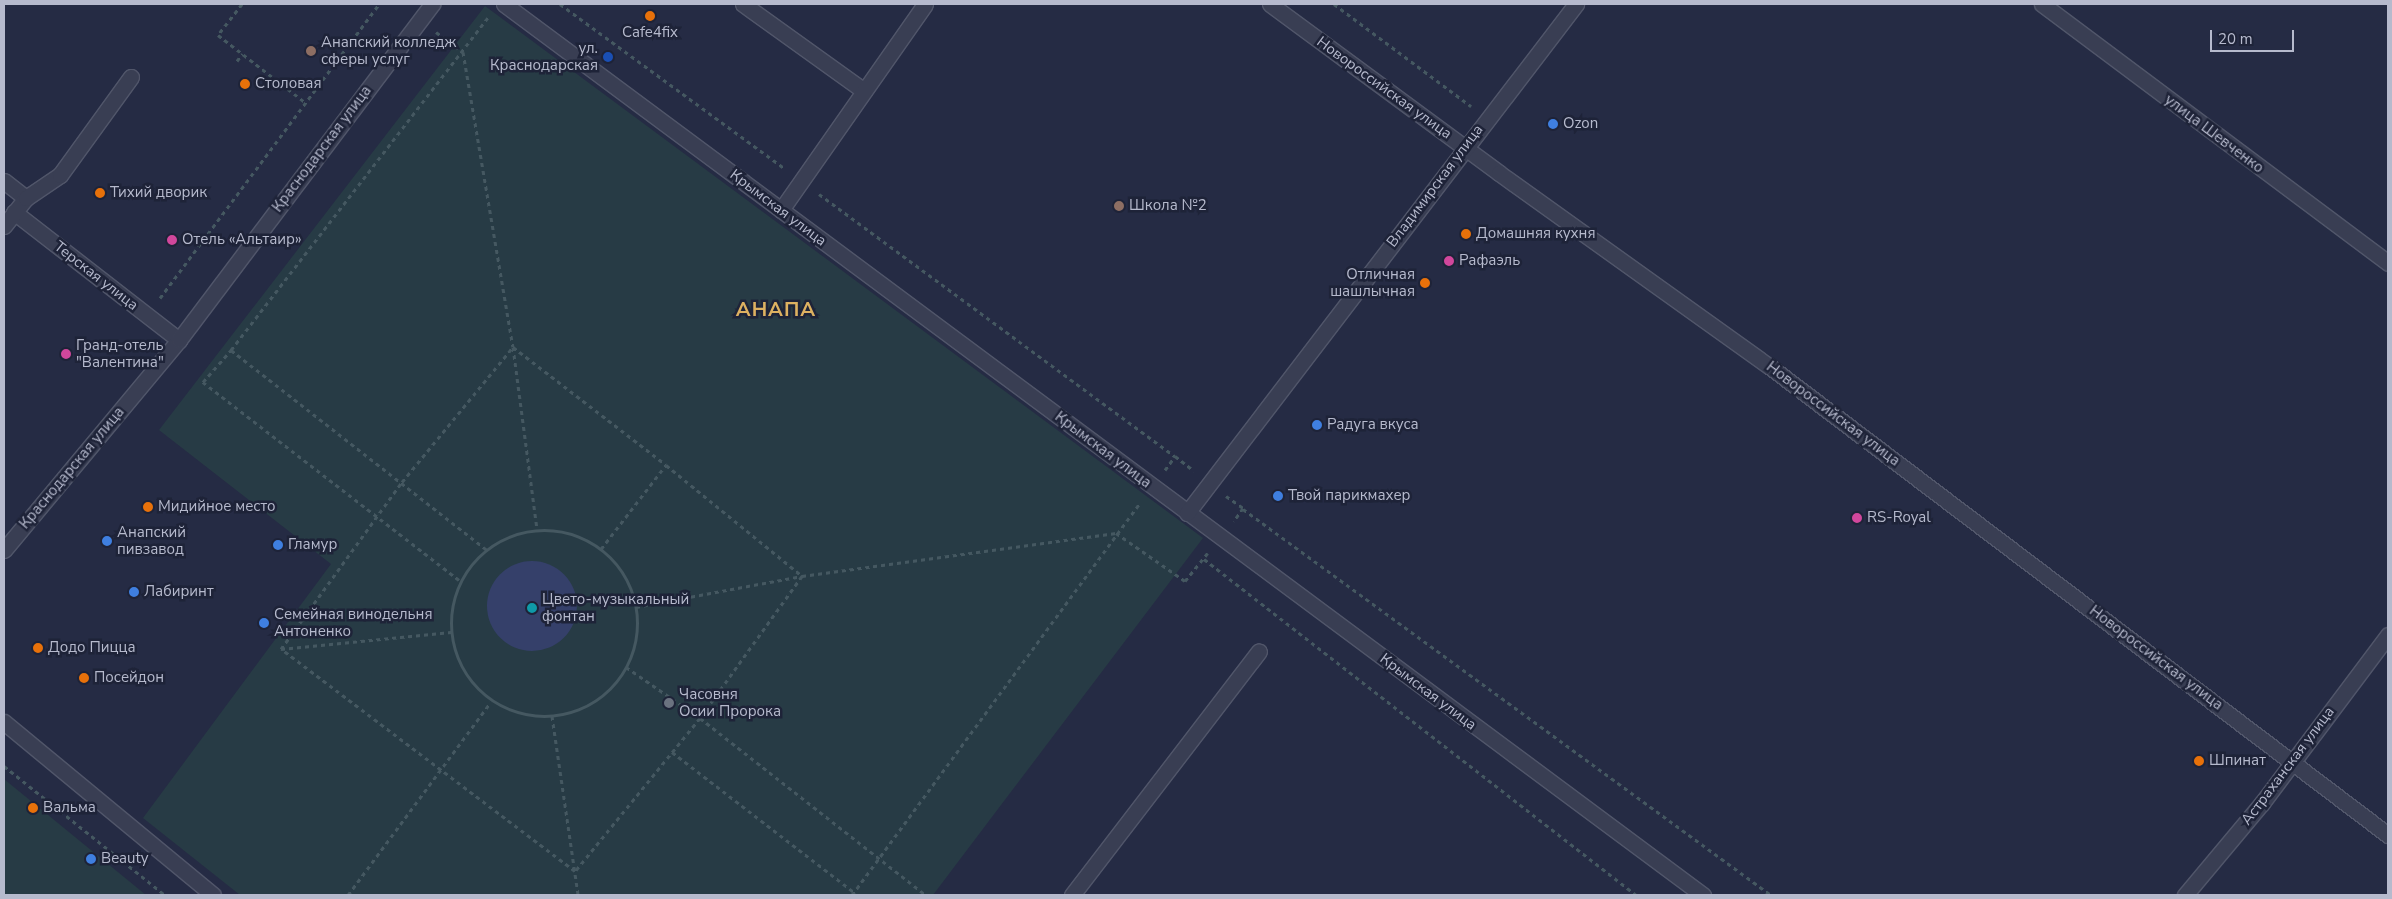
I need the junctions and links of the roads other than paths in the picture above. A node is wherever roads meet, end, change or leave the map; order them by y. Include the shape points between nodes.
1 (432, 4) edge
2 (742, 4) edge
3 (925, 4) edge
4 (1270, 4) edge
5 (1576, 4) edge
6 (2042, 4) edge
7 (499, 7) edge
8 (131, 78) dead end
9 (864, 92) junction
10 (1465, 148) junction
11 (4, 181) edge
12 (26, 198) junction
13 (781, 210) junction
14 (14, 212) junction
15 (4, 226) edge
16 (2388, 263) edge
17 (179, 340) junction
18 (1187, 513) junction
19 (4, 550) edge
20 (2388, 635) edge
21 (1259, 651) dead end
22 (4, 722) edge
23 (2292, 762) junction
24 (2388, 835) edge
25 (214, 895) edge
26 (1072, 895) edge
27 (1703, 895) edge
28 (2186, 895) edge

1 - 17 street, Краснодарская улица
2 - 9 street
3 - 9 street
4 - 10 street, Новороссийская улица
5 - 10 street, Владимирская улица
6 - 16 street, улица Шевченко
7 - 13 street, Крымская улица
8 - 12 street via 60,175
9 - 13 street
10 - 18 street, Владимирская улица
10 - 23 street, Новороссийская улица via 1769,366
11 - 12 street
12 - 14 street
13 - 18 street, Крымская улица
14 - 15 street
14 - 17 street, Терская улица
17 - 19 street, Краснодарская улица
18 - 27 street, Крымская улица
20 - 23 street, Астраханская улица
21 - 26 street
22 - 25 street
23 - 24 street, Новороссийская улица
23 - 28 street, Астраханская улица

